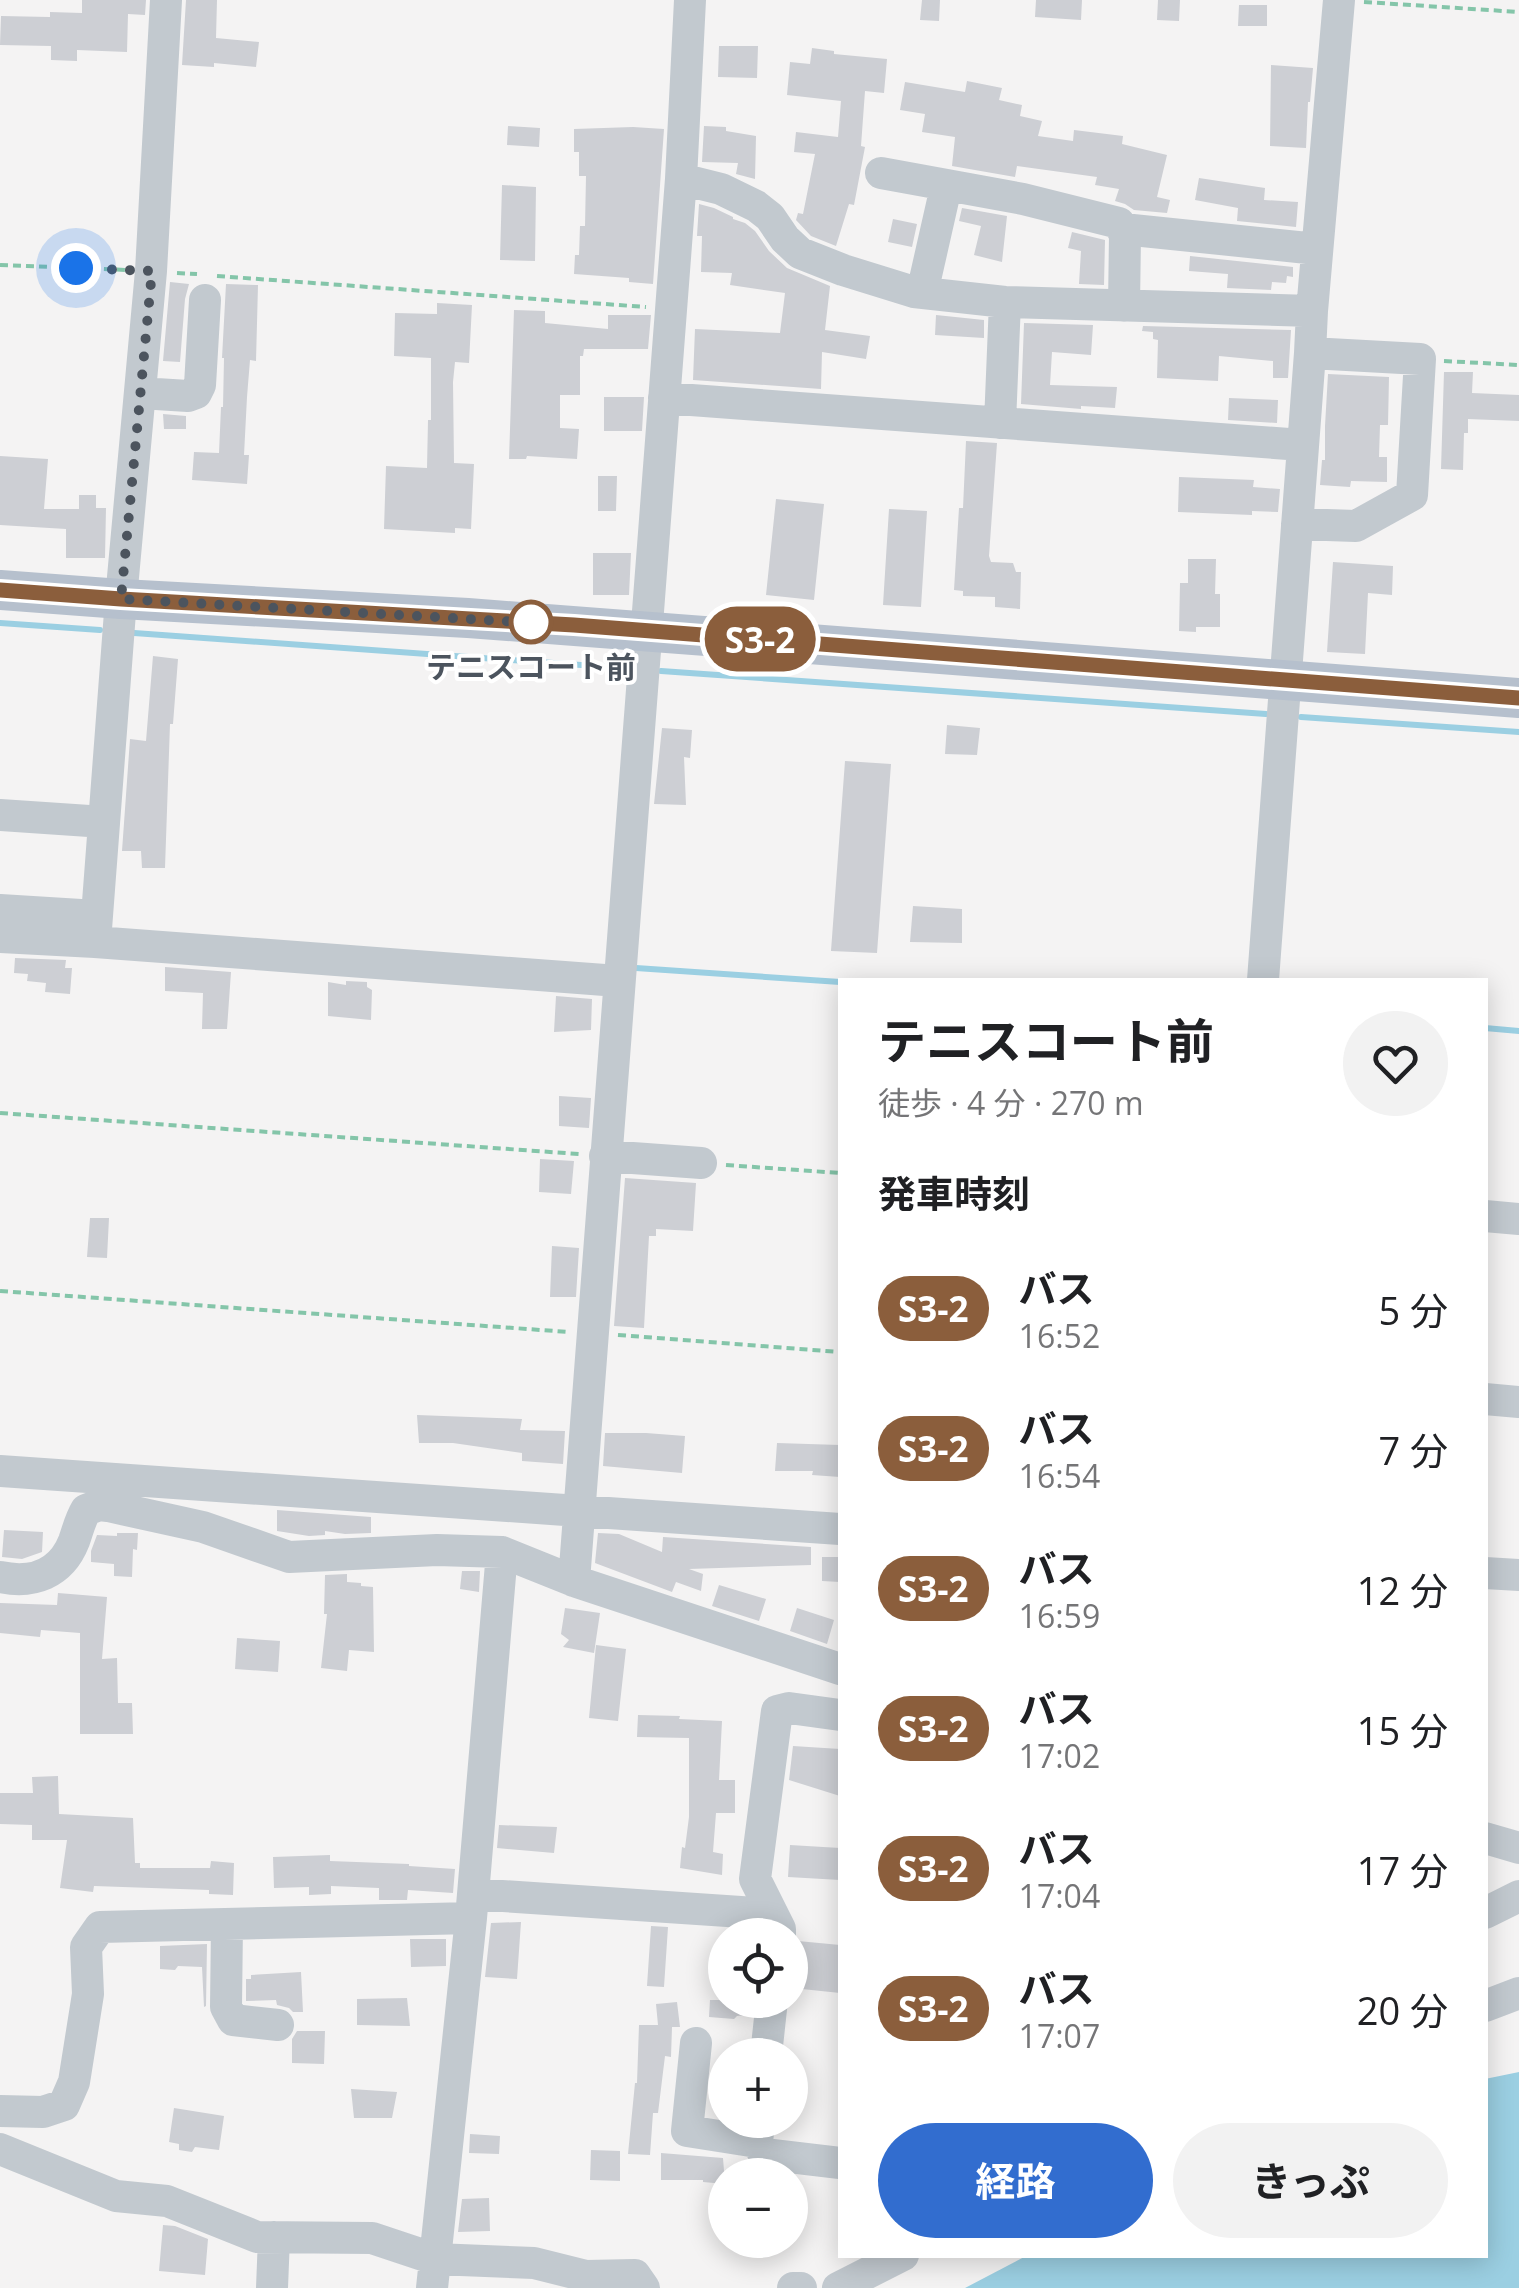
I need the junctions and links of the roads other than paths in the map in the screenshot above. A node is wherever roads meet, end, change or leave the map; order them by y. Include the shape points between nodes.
1 (166, 0) edge
2 (690, 0) edge
3 (1337, 0) edge
4 (882, 173) dead end
5 (681, 179) junction
6 (946, 186) junction
7 (1123, 228) junction
8 (1317, 249) junction
9 (922, 293) junction
10 (204, 300) dead end
11 (1005, 302) junction
12 (1124, 306) junction
13 (1312, 311) junction
14 (1310, 352) junction
15 (140, 393) junction
16 (664, 398) junction
17 (1000, 423) junction
18 (1302, 445) junction
19 (1296, 524) junction
20 (0, 590) edge
21 (121, 599) junction
22 (644, 630) junction
23 (1286, 680) junction
24 (1519, 698) edge
25 (0, 815) edge
26 (104, 822) junction
27 (0, 910) edge
28 (96, 929) junction
29 (0, 937) edge
30 (1263, 978) edge
31 (618, 980) junction
32 (605, 1156) junction
33 (701, 1163) road end
34 (1488, 1216) edge
35 (1519, 1219) edge
36 (1488, 1399) edge
37 (1519, 1402) edge
38 (0, 1471) edge
39 (579, 1510) junction
40 (838, 1529) edge
41 (502, 1552) junction
42 (1488, 1573) edge
43 (1519, 1575) edge
44 (0, 1577) edge
45 (574, 1581) junction
46 (838, 1668) edge
47 (838, 1715) edge
48 (1488, 1839) edge
49 (1519, 1848) edge
50 (1519, 1896) edge
51 (472, 1906) junction
52 (1488, 1912) edge
53 (772, 1918) edge
54 (708, 1920) edge
55 (226, 1924) junction
56 (1488, 1982) edge
57 (1519, 1984) edge
58 (1519, 1993) edge
59 (1488, 2005) edge
60 (278, 2025) dead end
61 (696, 2044) dead end
62 (0, 2111) edge
63 (708, 2131) edge
64 (760, 2138) edge
65 (0, 2150) edge
66 (838, 2163) edge
67 (274, 2237) junction
68 (897, 2258) edge
69 (434, 2273) edge
70 (272, 2288) edge
71 (644, 2288) edge
72 (793, 2288) edge
73 (801, 2288) edge
74 (838, 2288) edge

1 - 15 street
2 - 5 street
3 - 8 street
4 - 6 street
5 - 9 street via 721,188 756,206 800,252
5 - 16 street
6 - 7 street via 1023,199
6 - 9 street
7 - 8 street
7 - 12 street
8 - 13 street
9 - 11 street
10 - 15 street via 196,393
11 - 12 street
11 - 17 street
12 - 13 street
13 - 14 street
14 - 18 street
14 - 19 street via 1420,359 1412,496 1356,526
15 - 21 street
16 - 17 street
16 - 22 street
17 - 18 street
18 - 19 street
19 - 23 street
20 - 21 main road
21 - 22 main road
21 - 26 street
22 - 23 main road
22 - 31 street
23 - 24 main road
23 - 30 street
25 - 26 street
26 - 28 street
27 - 28 street
28 - 29 street
28 - 31 street
31 - 32 street
32 - 33 street
32 - 39 street
34 - 35 street
36 - 37 street
38 - 39 street
39 - 40 street
39 - 45 street
41 - 44 street via 289,1557 203,1527 100,1505 86,1510 68,1553 53,1569 25,1580
41 - 45 street
41 - 51 street
42 - 43 street
45 - 46 street
47 - 53 street via 777,1711 755,1879
48 - 49 street
50 - 52 street
51 - 54 street
51 - 55 street
51 - 69 street
55 - 60 street via 226,2007 233,2020
55 - 62 street via 100,1928 86,1947 88,1994 64,2105 43,2112
56 - 57 street
58 - 59 street
61 - 63 street via 687,2131
64 - 66 street via 764,2154
65 - 67 street via 116,2196 167,2201 257,2237
67 - 69 street via 372,2238
67 - 70 street
68 - 74 street
69 - 71 street via 534,2264 586,2276 634,2274
72 - 73 street

